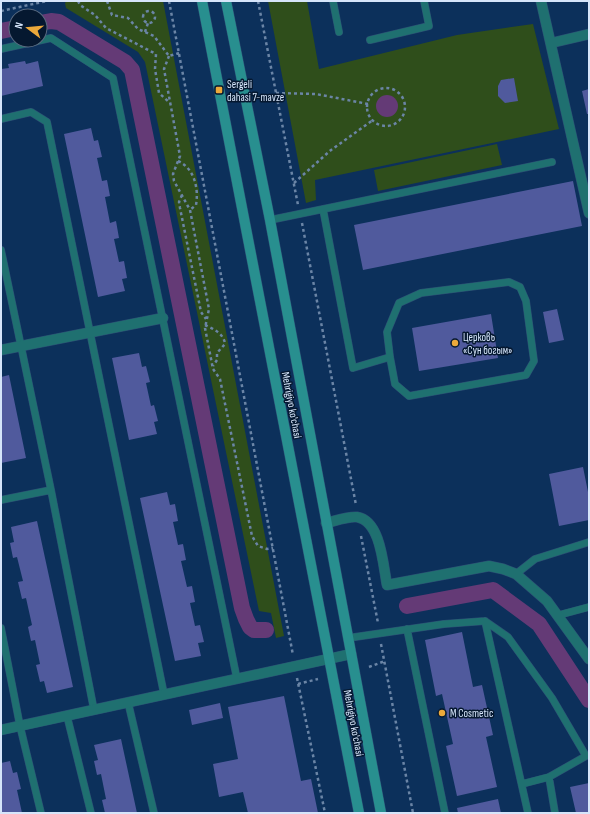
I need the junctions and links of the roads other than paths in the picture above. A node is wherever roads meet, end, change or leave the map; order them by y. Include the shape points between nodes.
1 (202, 1) edge
2 (226, 1) edge
3 (333, 1) edge
4 (424, 1) edge
5 (541, 1) edge
6 (339, 32) dead end
7 (589, 34) edge
8 (370, 40) dead end
9 (550, 43) junction
10 (1, 49) edge
11 (1, 119) edge
12 (552, 162) dead end
13 (586, 182) edge
14 (323, 209) junction
15 (589, 213) edge
16 (270, 220) junction
17 (1, 250) edge
18 (163, 318) junction
19 (90, 332) junction
20 (22, 345) junction
21 (1, 350) edge
22 (390, 358) junction
23 (51, 490) junction
24 (1, 500) edge
25 (326, 523) junction
26 (589, 542) edge
27 (516, 574) junction
28 (589, 607) edge
29 (559, 615) junction
30 (485, 621) junction
31 (1, 628) edge
32 (407, 629) junction
33 (348, 638) junction
34 (351, 654) junction
35 (329, 658) junction
36 (589, 659) edge
37 (237, 679) junction
38 (164, 694) junction
39 (128, 702) junction
40 (94, 710) junction
41 (67, 716) junction
42 (20, 726) junction
43 (1, 730) edge
44 (549, 777) junction
45 (522, 784) junction
46 (41, 813) edge
47 (91, 813) edge
48 (154, 813) edge
49 (359, 813) edge
50 (381, 813) edge
51 (445, 813) edge
52 (528, 813) edge
53 (555, 813) edge

1 - 35 main road, Mehrigiyo ko'chasi
2 - 16 main road, Mehrigiyo ko'chasi
3 - 6 lane
4 - 8 lane via 429,26
5 - 9 street
7 - 9 street
9 - 13 street
10 - 18 lane via 51,38 113,78
11 - 19 lane via 31,112 47,122
12 - 14 lane
13 - 15 street
14 - 16 lane
14 - 22 lane via 354,368
16 - 25 main road, Mehrigiyo ko'chasi
17 - 20 lane
18 - 19 street
18 - 37 lane
19 - 20 street
19 - 38 lane
20 - 21 street
20 - 23 lane
22 - 22 lane via 387,332 399,303 428,292 509,282 520,287 526,301 534,361 526,375 410,396 395,384
23 - 24 lane
23 - 40 lane
25 - 27 street via 358,517 365,519 376,530 387,585 490,566
25 - 33 main road, Mehrigiyo ko'chasi
26 - 27 lane via 535,558
27 - 29 street
28 - 29 lane
29 - 36 street
30 - 32 lane
30 - 44 lane via 508,637 552,698 586,756
30 - 45 lane
31 - 42 lane
32 - 33 lane
32 - 51 lane
33 - 34 main road, Mehrigiyo ko'chasi
34 - 35 street
34 - 50 main road, Mehrigiyo ko'chasi
35 - 37 street
35 - 49 main road, Mehrigiyo ko'chasi
37 - 38 street
38 - 39 street
39 - 40 street
39 - 48 lane
40 - 41 street
41 - 42 street
41 - 47 lane
42 - 43 street
42 - 46 lane
44 - 45 lane
44 - 53 lane
45 - 52 lane

